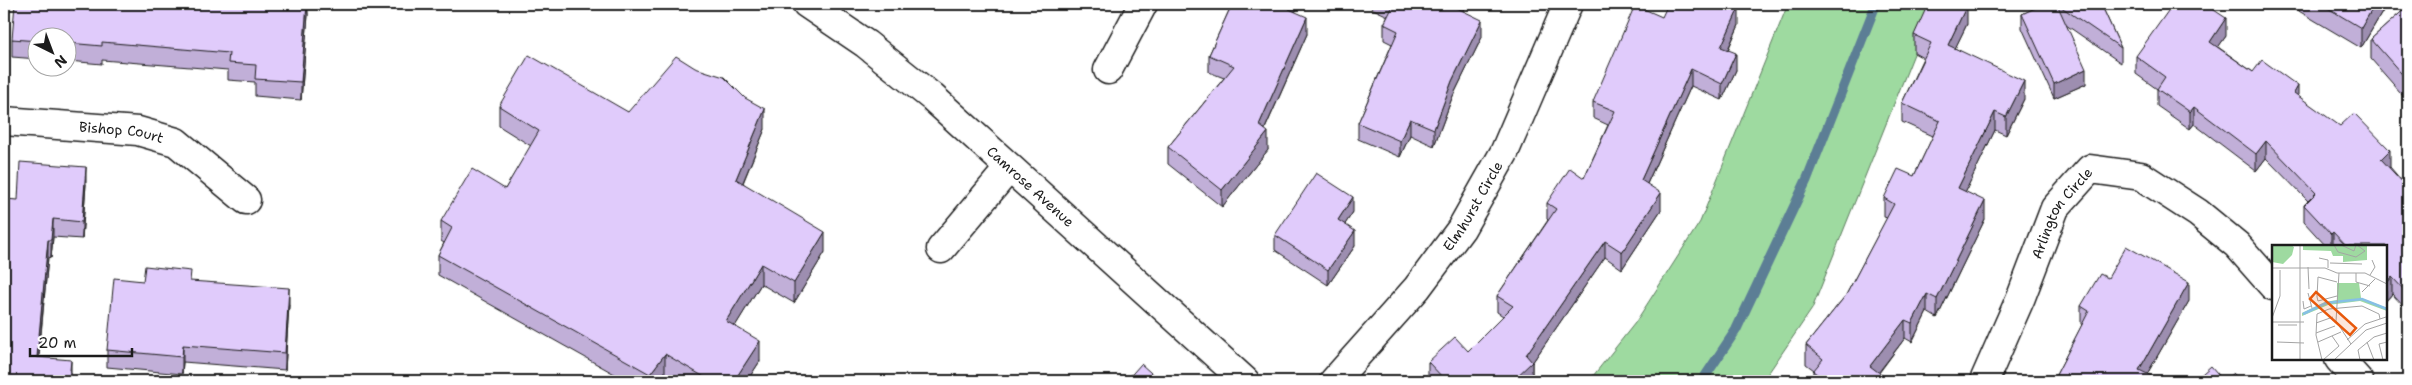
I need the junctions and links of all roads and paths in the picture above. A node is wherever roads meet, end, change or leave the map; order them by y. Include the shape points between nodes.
1 (806, 4) edge
2 (1143, 4) edge
3 (1568, 4) edge
4 (1108, 70) dead end
5 (4, 121) edge
6 (1009, 168) junction
7 (246, 200) dead end
8 (941, 249) dead end
9 (2272, 285) edge
10 (2339, 360) edge
11 (1245, 381) edge
12 (1334, 381) edge
13 (1984, 381) edge
14 (2359, 381) edge

1 - 6 street, Camrose Avenue via 866,44 910,79
2 - 4 street
3 - 12 street, Elmhurst Circle via 1504,153 1461,229 1417,288
5 - 7 street, Bishop Court via 138,131 176,142
6 - 8 street
6 - 11 street, Camrose Avenue
9 - 13 street, Arlington Circle via 2237,246 2198,213 2141,176 2090,169 2055,208
10 - 14 street

